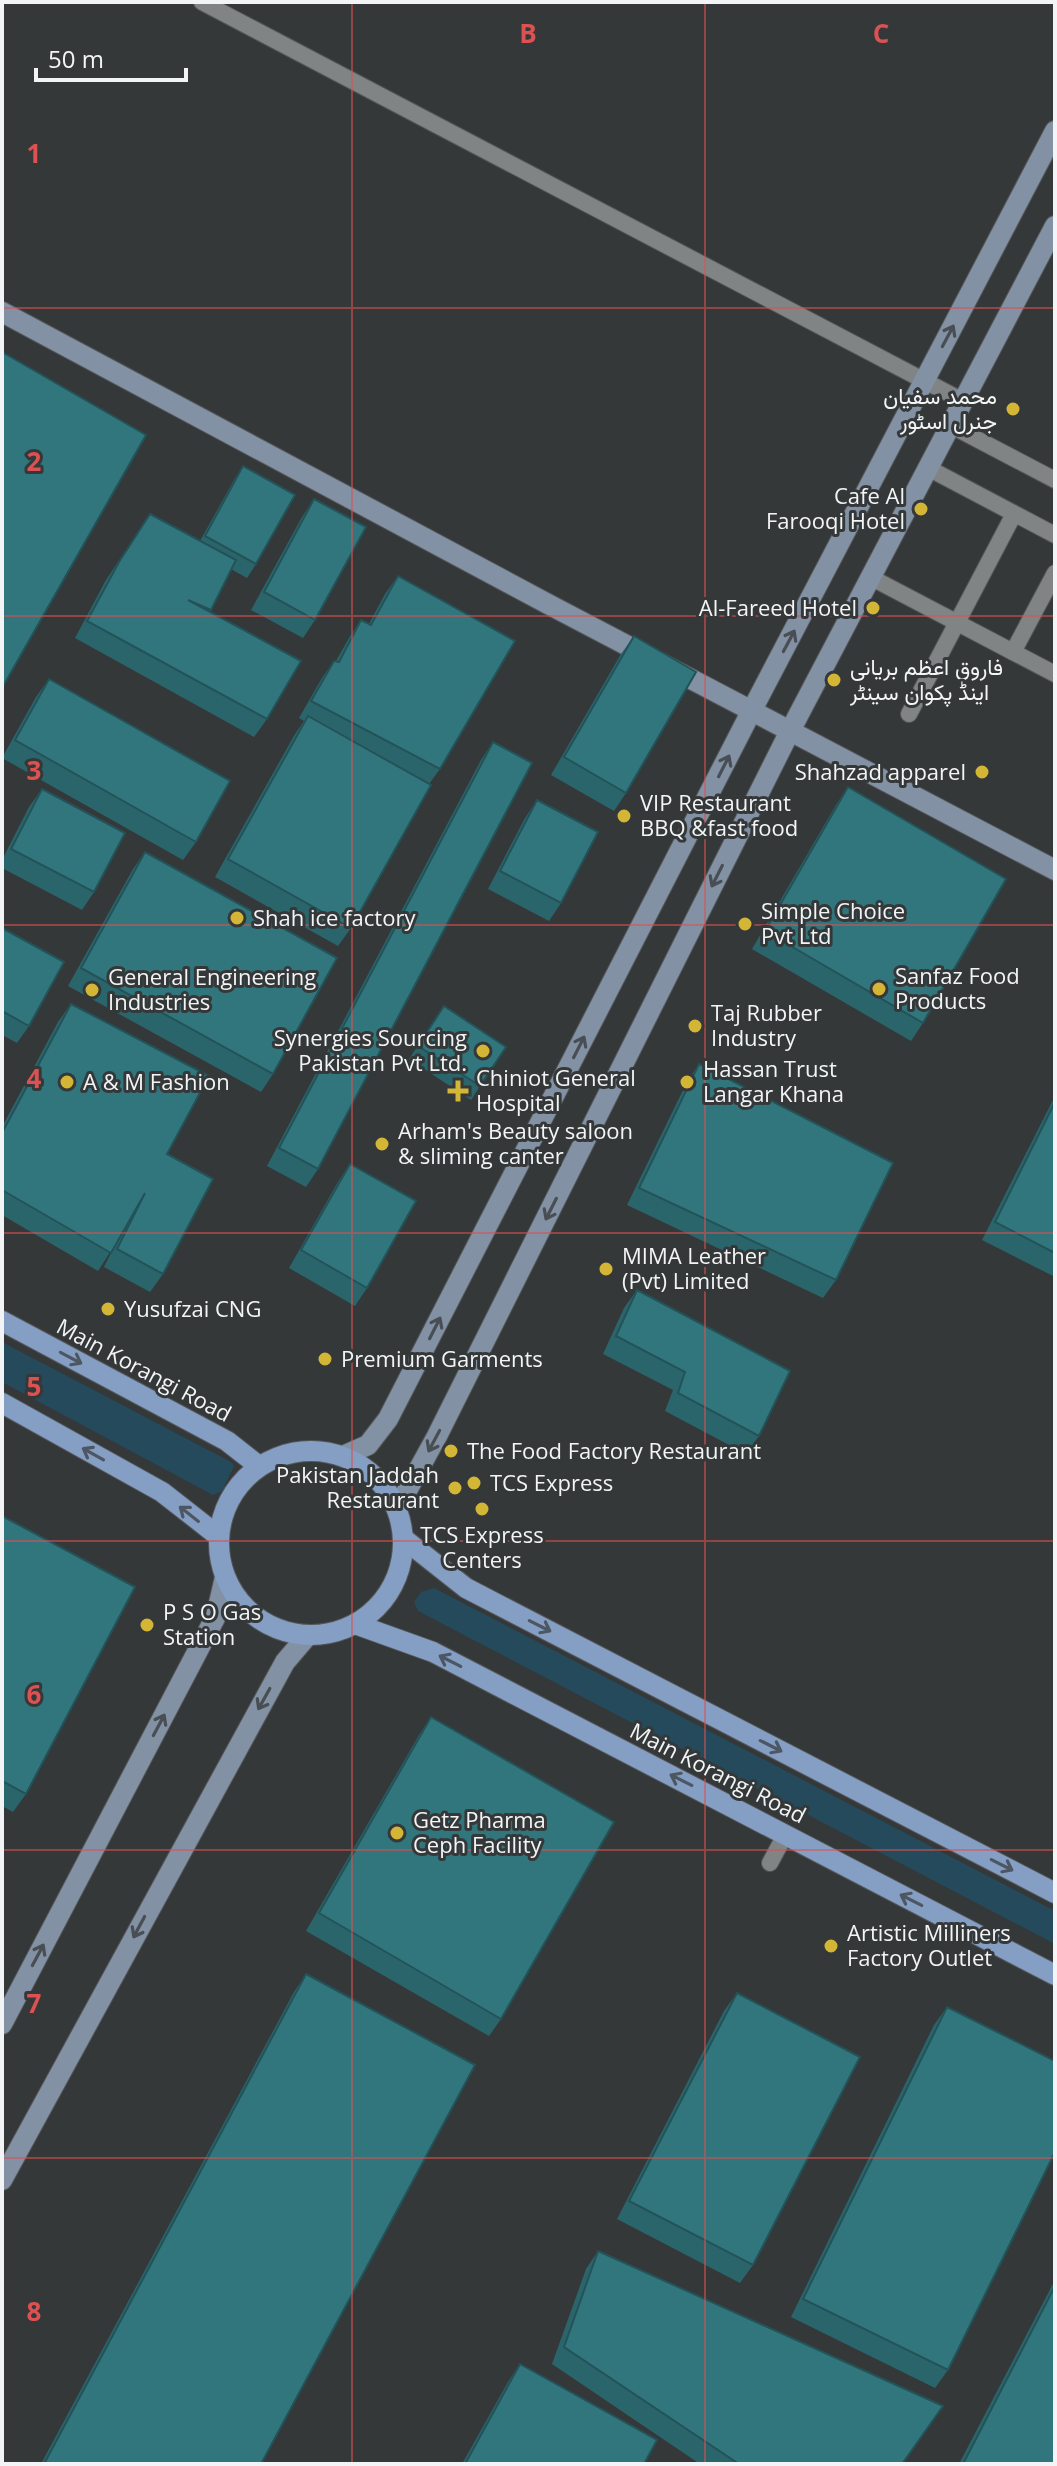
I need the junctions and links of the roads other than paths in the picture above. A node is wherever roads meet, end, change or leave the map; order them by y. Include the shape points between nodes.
1 (202, 2) edge
2 (1055, 131) edge
3 (1055, 226) edge
4 (1048, 256) edge
5 (2, 312) edge
6 (924, 381) junction
7 (963, 401) junction
8 (950, 425) junction
9 (928, 468) junction
10 (1055, 480) edge
11 (1014, 514) junction
12 (1055, 535) edge
13 (1055, 573) edge
14 (870, 577) junction
15 (957, 622) junction
16 (1013, 652) junction
17 (1055, 674) edge
18 (752, 710) junction
19 (909, 714) dead end
20 (790, 731) junction
21 (1055, 870) edge
22 (2, 1321) edge
23 (2, 1403) edge
24 (343, 1456) junction
25 (259, 1466) junction
26 (398, 1507) junction
27 (217, 1535) junction
28 (404, 1539) junction
29 (225, 1577) junction
30 (355, 1624) junction
31 (308, 1635) junction
32 (785, 1835) junction
33 (770, 1863) dead end
34 (1055, 1893) edge
35 (1055, 1975) edge
36 (2, 2024) edge
37 (2, 2180) edge

1 - 6 street
6 -> 2 street
3 - 4 street
4 - 7 street
5 - 18 street
6 - 7 street
18 -> 6 street
7 - 8 street
8 - 9 street
8 - 10 street
9 - 11 street
9 - 14 street
11 - 12 street
11 - 15 street
13 - 16 street
14 - 15 street
14 - 20 street
15 - 16 street
15 - 19 street
16 - 17 street
18 - 20 street
24 -> 18 street via 368,1445 388,1419
20 - 21 street
20 -> 26 street
22 -> 25 main road, Main Korangi Road via 227,1441
27 -> 23 main road via 162,1492
24 - 25 main road via 304,1451
24 - 26 main road via 370,1471
25 - 27 main road via 237,1487
26 - 28 main road
27 - 29 main road
28 - 30 main road via 392,1589
28 -> 34 main road via 466,1588
29 - 31 main road via 258,1618
36 -> 29 street via 216,1616
30 - 31 main road
32 -> 30 main road, Main Korangi Road via 433,1652
31 -> 37 street via 285,1662
32 - 33 street
35 -> 32 main road, Main Korangi Road

